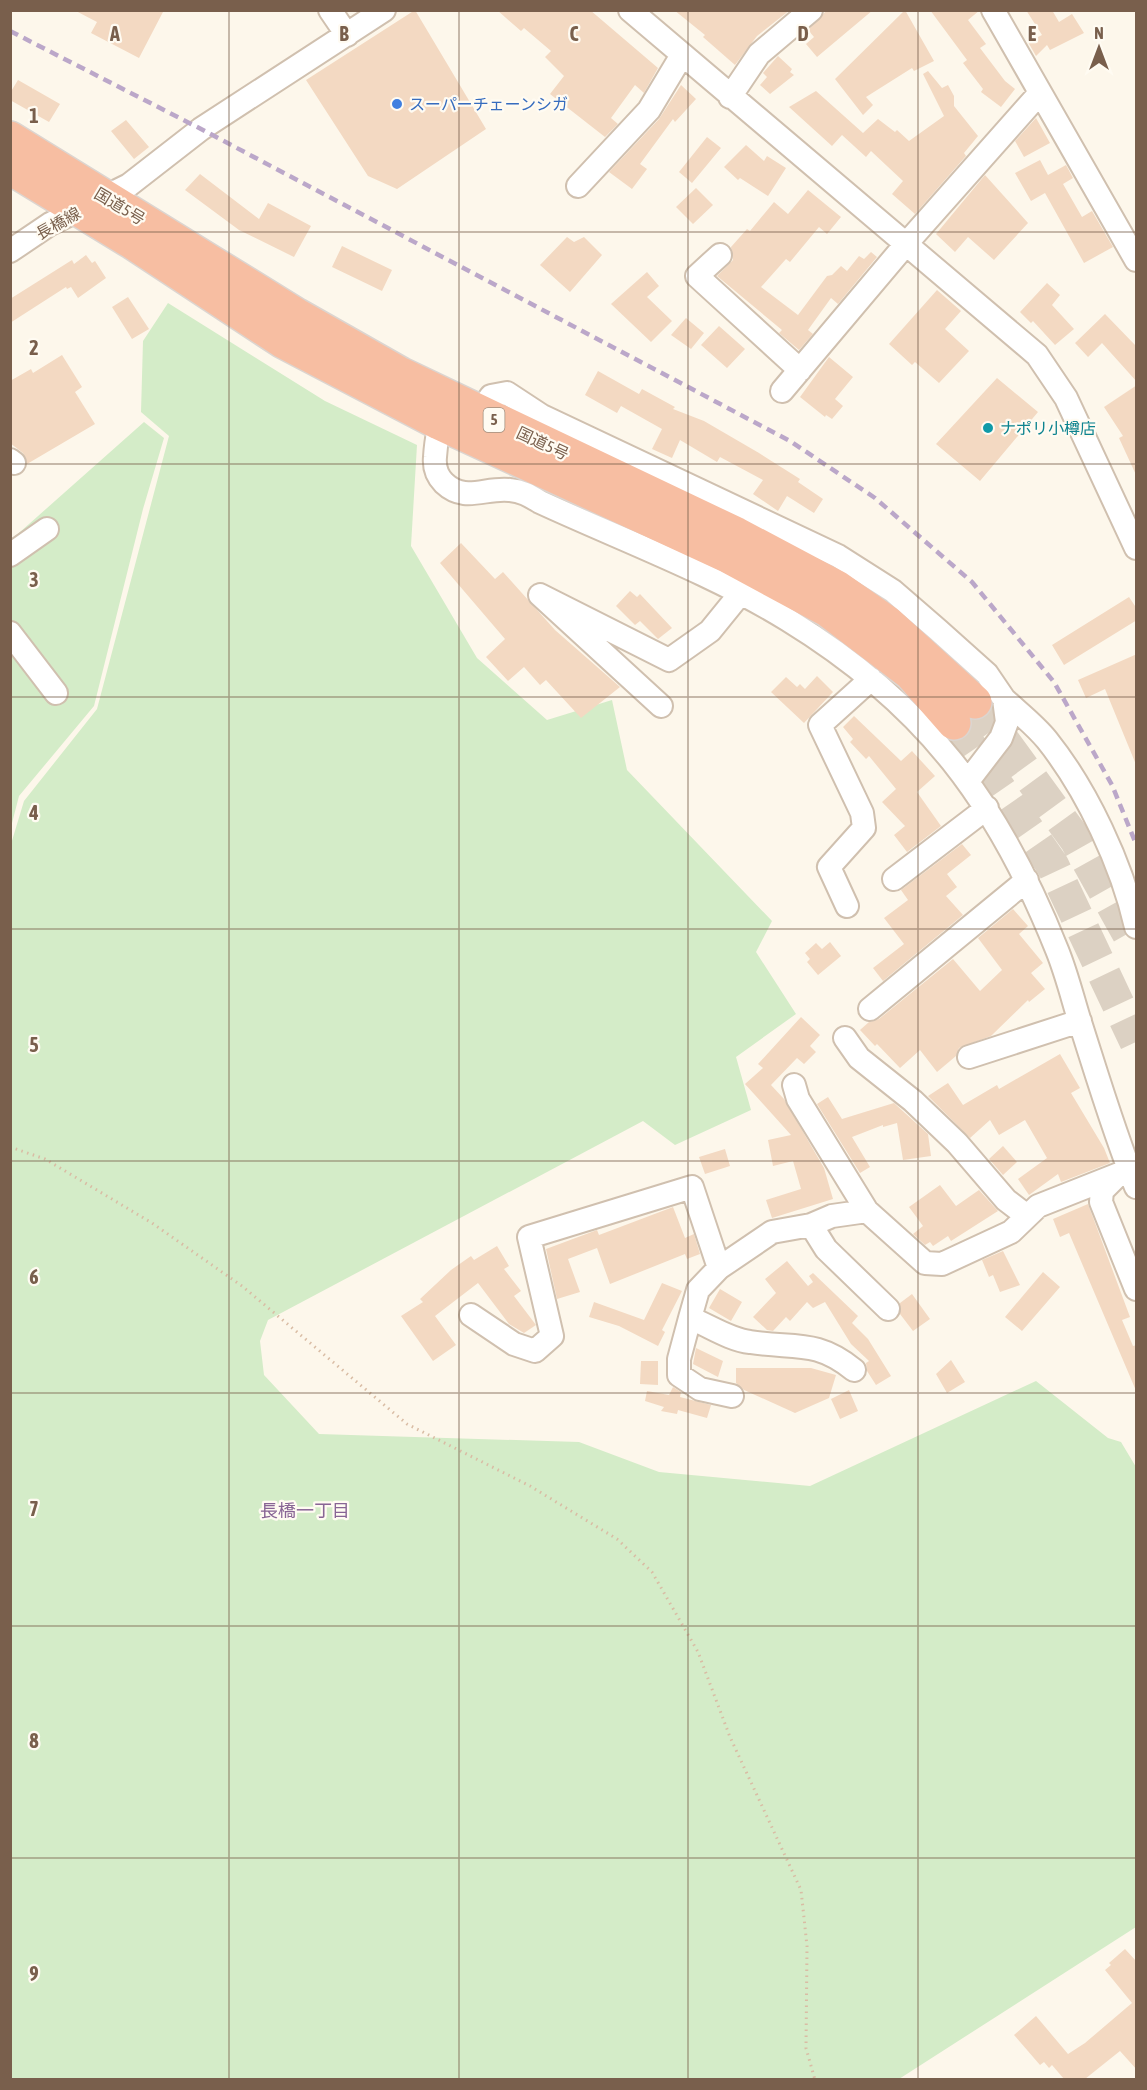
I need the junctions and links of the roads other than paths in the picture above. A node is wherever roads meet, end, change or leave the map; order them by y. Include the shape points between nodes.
1 (330, 10) edge
2 (384, 10) edge
3 (630, 10) edge
4 (993, 10) edge
5 (797, 14) edge
6 (348, 35) junction
7 (682, 55) junction
8 (1039, 94) junction
9 (730, 97) junction
10 (10, 138) edge
11 (10, 168) edge
12 (578, 186) dead end
13 (94, 204) junction
14 (906, 244) junction
15 (10, 251) edge
16 (720, 255) dead end
17 (1137, 260) edge
18 (800, 370) junction
19 (782, 391) dead end
20 (457, 412) junction
21 (47, 529) dead end
22 (1137, 548) edge
23 (10, 555) edge
24 (740, 594) junction
25 (10, 633) edge
26 (871, 679) junction
27 (56, 693) dead end
28 (661, 706) dead end
29 (978, 708) junction
30 (968, 781) junction
31 (987, 808) junction
32 (894, 879) dead end
33 (1027, 880) junction
34 (847, 906) dead end
35 (1137, 927) edge
36 (870, 1009) dead end
37 (1080, 1020) junction
38 (845, 1038) dead end
39 (969, 1057) dead end
40 (795, 1084) dead end
41 (1128, 1177) edge
42 (867, 1211) junction
43 (1027, 1216) junction
44 (811, 1225) junction
45 (719, 1268) junction
46 (1137, 1290) edge
47 (888, 1309) dead end
48 (471, 1315) dead end
49 (690, 1317) junction
50 (854, 1370) dead end
51 (732, 1396) dead end

1 - 6 street
2 - 6 street, 長橋線
3 - 7 street
4 - 8 street
5 - 9 street via 759,54
6 - 13 street, 長橋線 via 201,129 129,185
7 - 9 street
7 - 12 street via 649,110
8 - 14 street
8 - 17 street
9 - 14 street
10 - 13 highway, 国道5号 / 5
11 - 13 highway, 国道5号 / 5
13 - 15 street, 長橋線 via 50,224
13 - 20 highway, 国道5号 / 5 via 297,315
14 - 18 street
14 - 22 street via 1018,338 1054,377
16 - 18 street via 697,276
18 - 19 street
20 - 24 street via 434,464 439,478 449,488 460,494 508,490 528,494
20 - 29 highway, 国道5号 / 5 via 737,534 837,587 887,621
21 - 23 street
24 - 26 street via 831,648
24 - 28 street via 710,631 669,660 540,595
25 - 27 street
26 - 30 street via 937,741
26 - 34 street via 820,725 862,813 864,828 829,867
29 - 30 street via 1007,722 1001,738
29 - 35 street via 1047,739 1085,798 1114,861
30 - 31 street
31 - 32 street
31 - 33 street
33 - 36 street
33 - 37 street via 1058,952
37 - 39 street
37 - 41 street
38 - 43 street via 859,1059 913,1101 957,1143 1006,1200
40 - 42 street via 798,1099
41 - 43 street via 1038,1206
41 - 46 street via 1102,1191 1101,1202
42 - 43 street via 925,1263 942,1264 1011,1232
42 - 44 street via 832,1216
44 - 45 street via 772,1232
44 - 47 street via 826,1249
45 - 48 street via 692,1187 529,1237 552,1336 536,1351 514,1344
45 - 49 street via 698,1290
49 - 50 street via 747,1342 807,1346 835,1354
49 - 51 street via 679,1375 700,1389

